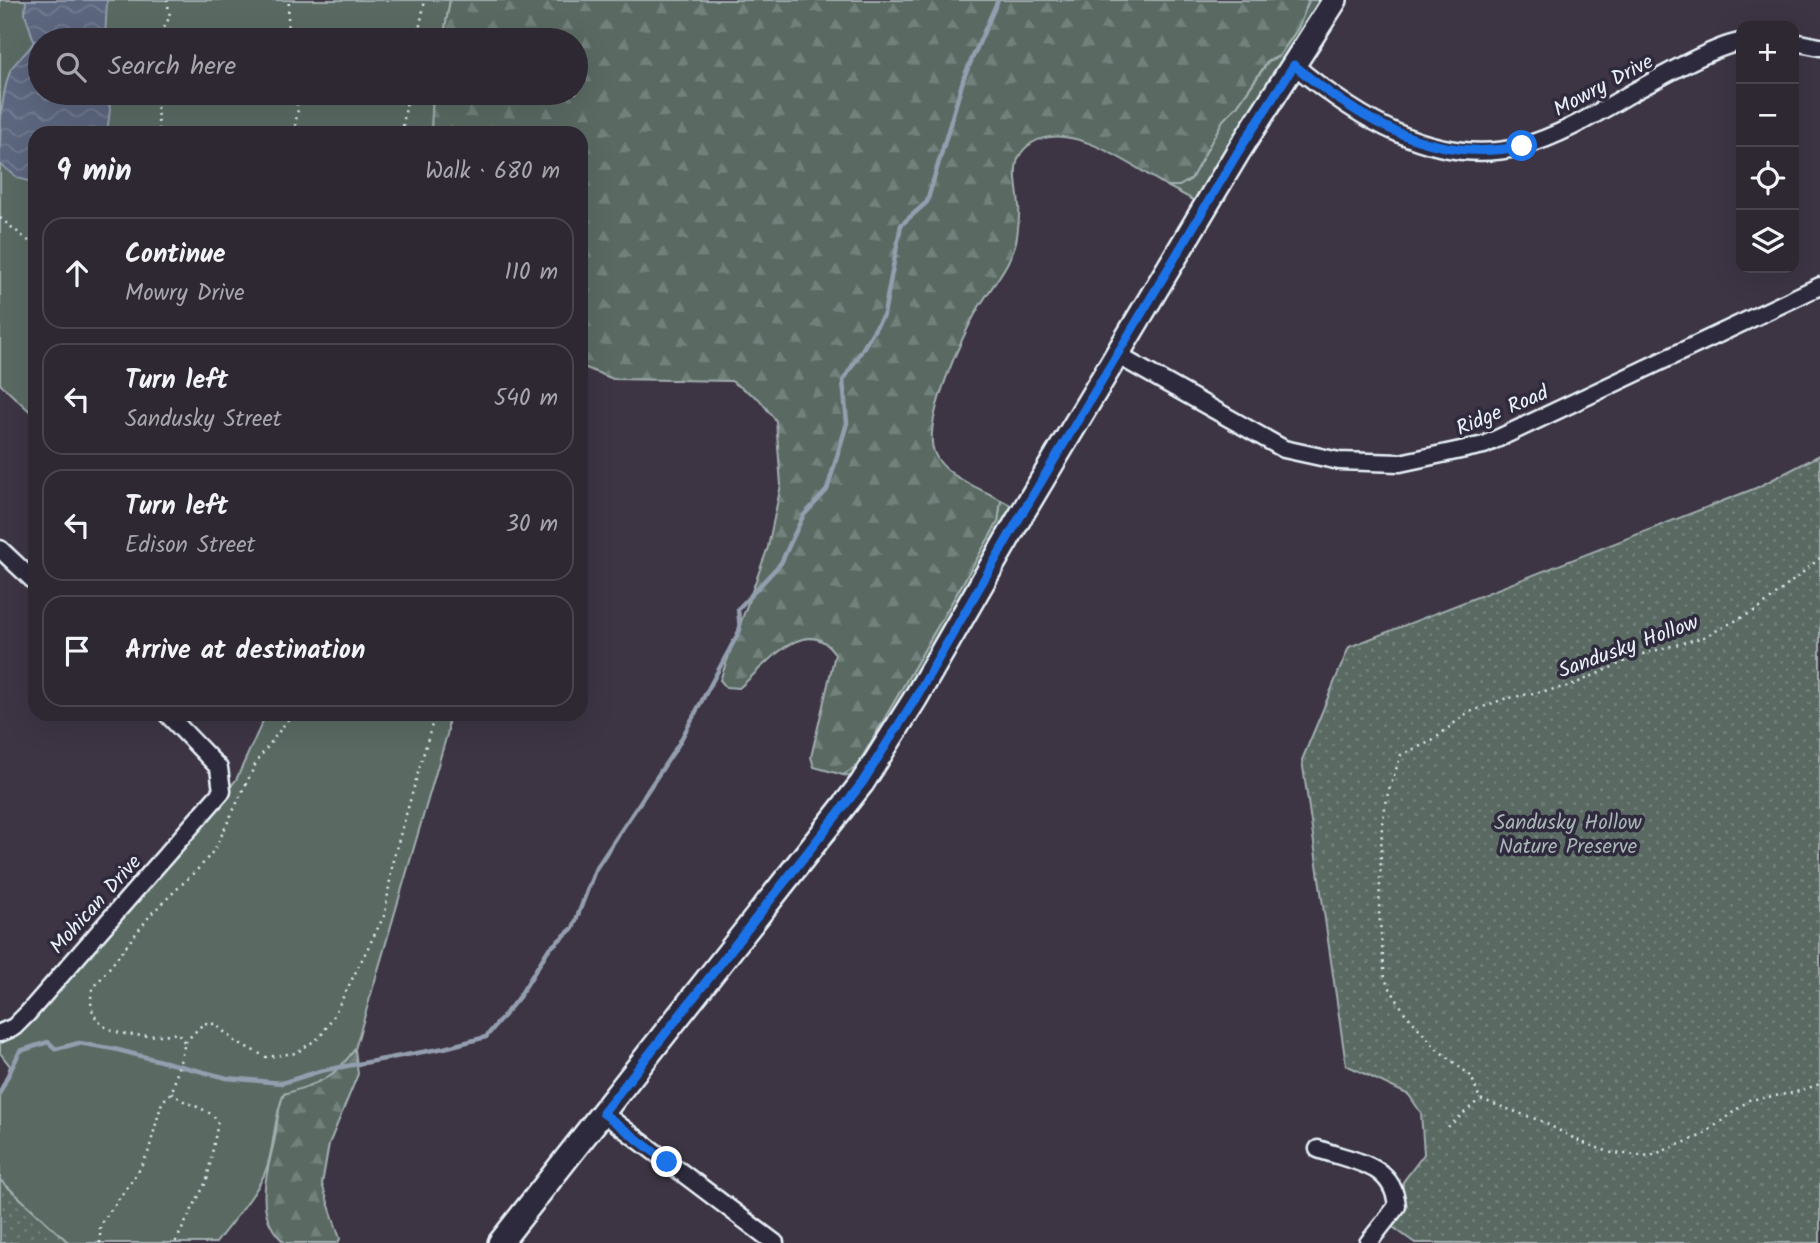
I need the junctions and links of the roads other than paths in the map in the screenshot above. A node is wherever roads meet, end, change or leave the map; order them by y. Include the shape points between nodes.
1 (1335, 0) edge
2 (1799, 42) edge
3 (1736, 44) edge
4 (1820, 47) edge
5 (1294, 65) junction
6 (1820, 286) edge
7 (1117, 355) junction
8 (1, 553) edge
9 (28, 576) edge
10 (174, 721) edge
11 (0, 1033) edge
12 (603, 1113) junction
13 (1318, 1149) dead end
14 (500, 1243) edge
15 (775, 1243) edge
16 (1368, 1243) edge

1 - 5 main road
2 - 4 street
3 - 5 street, Mowry Drive via 1654,81 1553,135 1483,152 1440,147 1388,130 1332,97
5 - 7 main road
6 - 7 street, Ridge Road via 1484,445 1400,463 1339,461 1284,449
7 - 12 main road via 862,783
8 - 9 street
10 - 11 street, Mohican Drive via 219,768 223,786 218,798 28,1013
12 - 14 main road
12 - 15 street
13 - 16 street via 1378,1171 1395,1188 1397,1206

